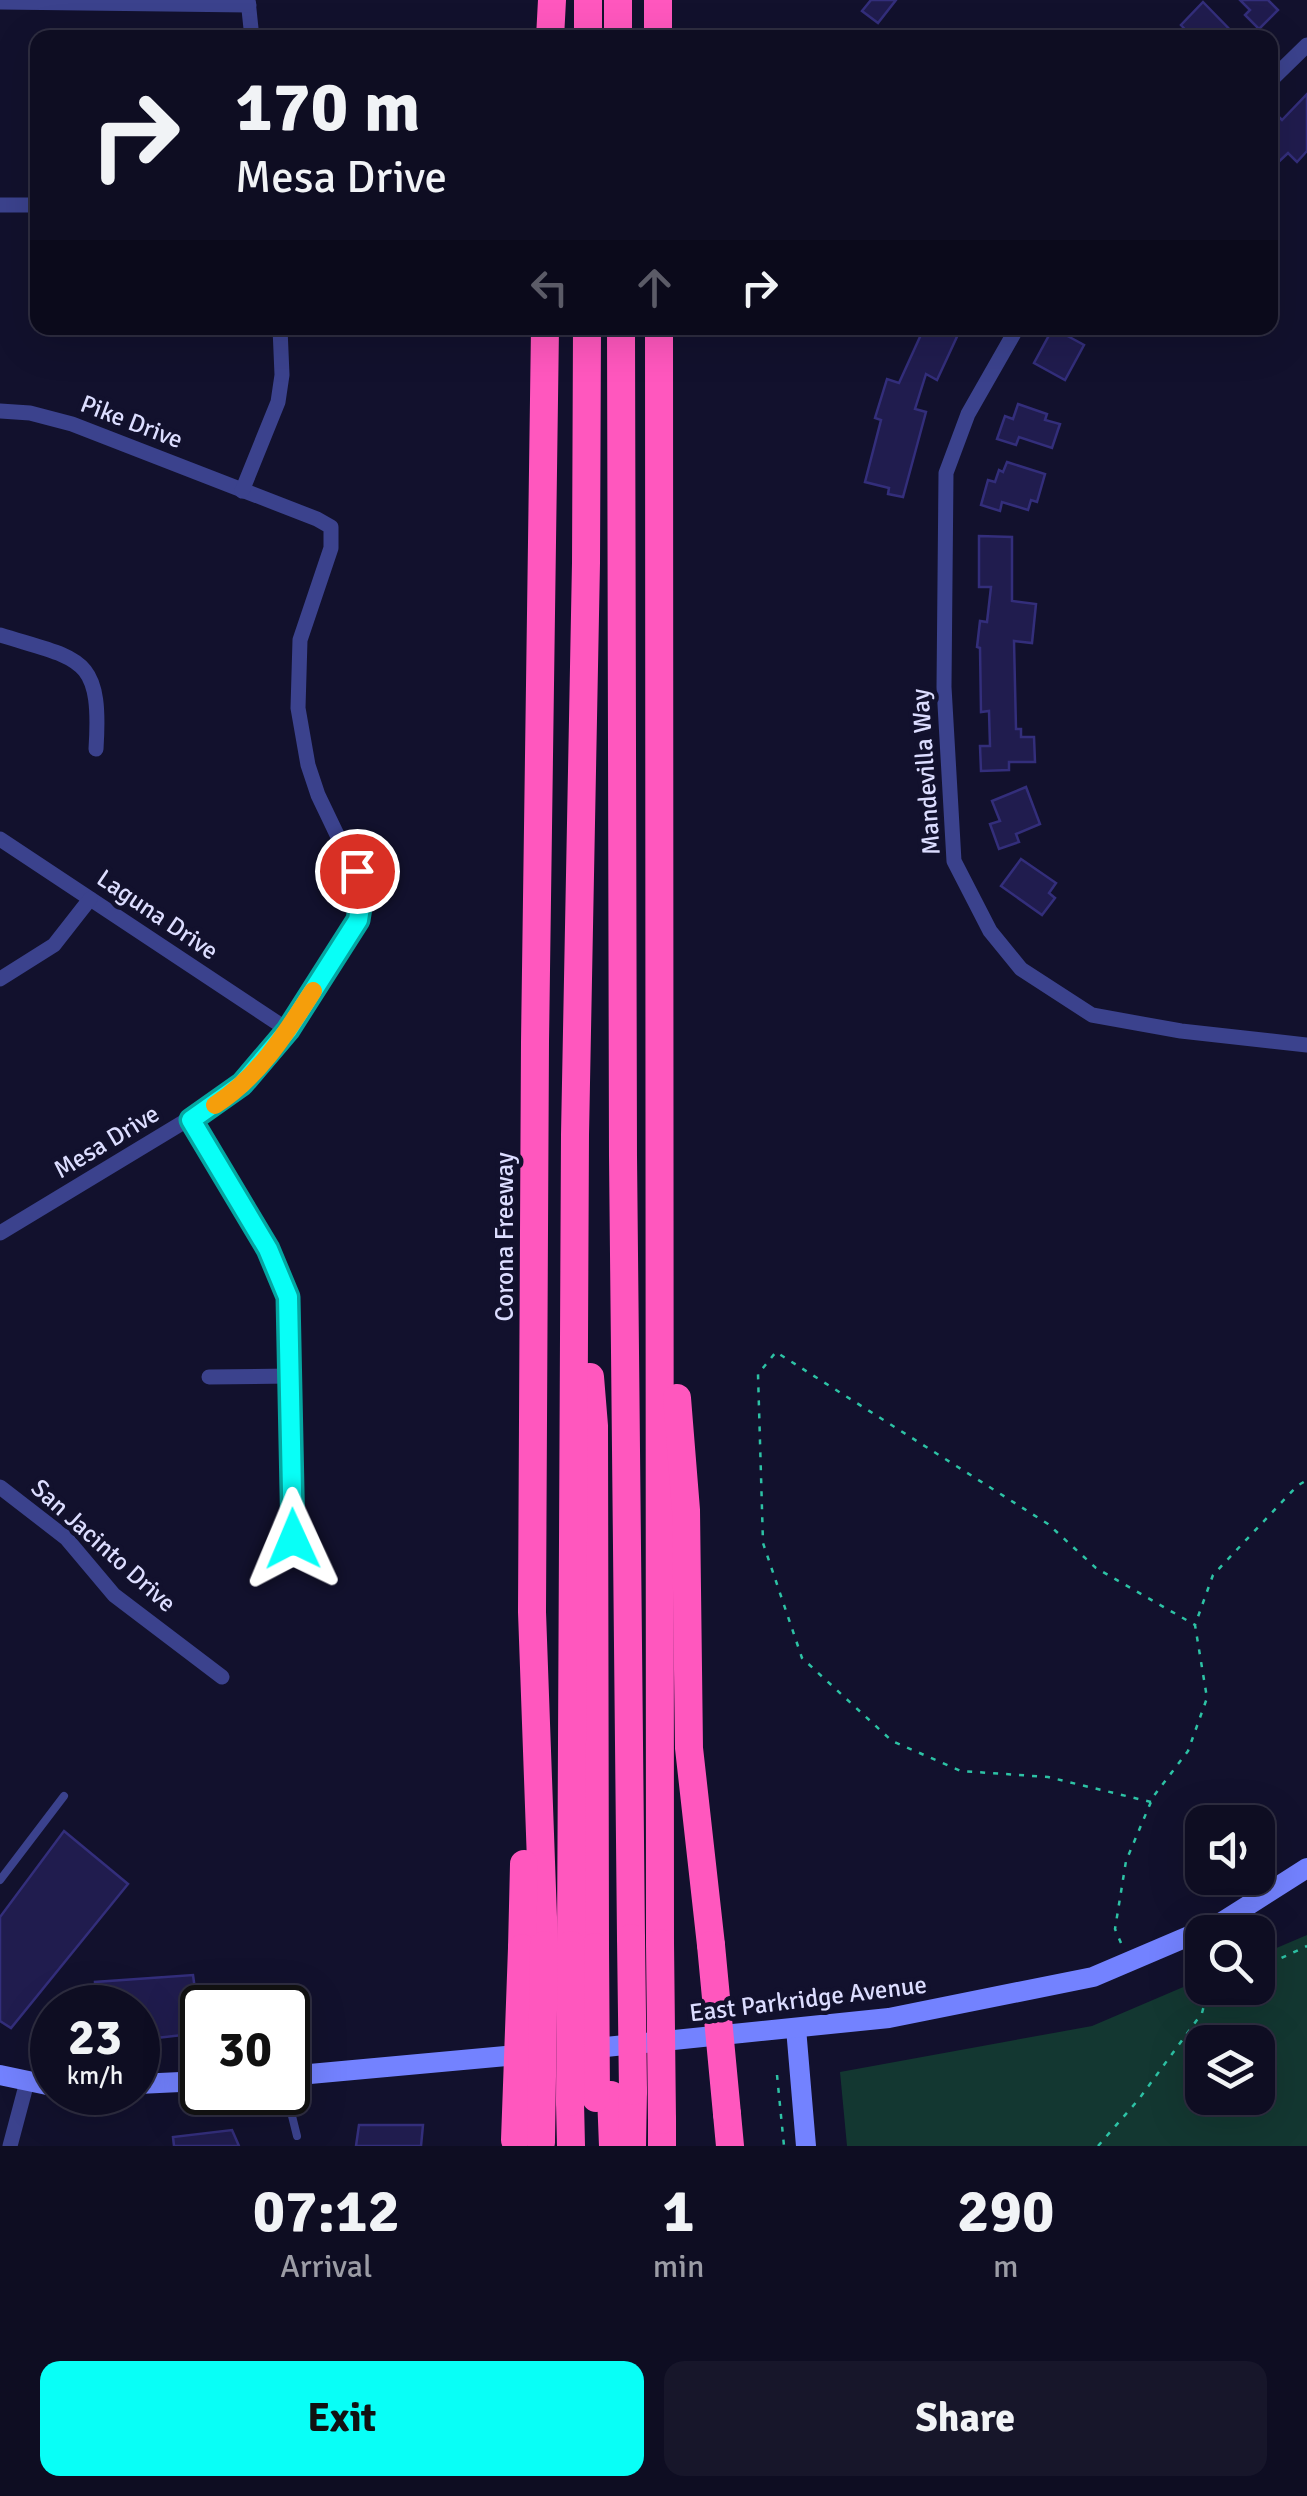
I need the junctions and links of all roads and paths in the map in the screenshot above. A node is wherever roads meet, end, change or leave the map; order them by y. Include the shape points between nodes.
1 (552, 0) edge
2 (588, 0) edge
3 (618, 0) edge
4 (658, 0) edge
5 (0, 2) edge
6 (248, 2) edge
7 (251, 30) edge
8 (550, 30) edge
9 (588, 30) edge
10 (618, 30) edge
11 (658, 30) edge
12 (1307, 45) edge
13 (1278, 73) edge
14 (0, 204) edge
15 (30, 205) edge
16 (280, 335) edge
17 (545, 335) edge
18 (587, 335) edge
19 (621, 335) edge
20 (659, 335) edge
21 (1012, 335) edge
22 (0, 411) edge
23 (242, 490) junction
24 (0, 635) edge
25 (96, 749) dead end
26 (0, 839) edge
27 (90, 899) junction
28 (0, 979) edge
29 (288, 1030) junction
30 (1307, 1045) edge
31 (191, 1120) junction
32 (661, 1209) junction
33 (0, 1233) edge
34 (291, 1376) junction
35 (209, 1377) dead end
36 (1307, 1480) edge
37 (0, 1487) edge
38 (293, 1539) dead end
39 (1195, 1625) junction
40 (222, 1677) dead end
41 (64, 1796) dead end
42 (1151, 1802) junction
43 (1307, 1868) edge
44 (0, 1880) edge
45 (579, 1945) junction
46 (1307, 1946) edge
47 (1275, 1961) edge
48 (1128, 1962) junction
49 (1204, 2005) edge
50 (796, 2028) junction
51 (310, 2074) edge
52 (0, 2075) edge
53 (777, 2076) dead end
54 (27, 2082) junction
55 (30, 2082) edge
56 (603, 2096) junction
57 (292, 2115) edge
58 (662, 2133) edge
59 (297, 2136) dead end
60 (528, 2143) edge
61 (10, 2146) edge
62 (571, 2146) edge
63 (596, 2146) edge
64 (613, 2146) edge
65 (632, 2146) edge
66 (730, 2146) edge
67 (784, 2146) edge
68 (806, 2146) edge
69 (1098, 2146) edge

1 - 8 highway
2 - 9 highway
3 - 10 highway
4 - 11 highway
5 - 6 street
6 - 7 street
12 - 13 street
14 - 15 street
16 - 23 street via 280,394
17 - 45 highway, Corona Freeway via 532,1612
18 - 45 highway via 575,1146
19 - 45 highway via 624,1156
20 - 32 highway
21 - 30 street, Mandevilla Way via 968,414 946,473 944,688 954,861 990,932 1022,969 1092,1015
22 - 23 street, Pike Drive via 72,424
23 - 29 street, Mesa Drive via 326,522 333,535 300,640 298,708 308,765 357,871 362,903 353,930
24 - 25 street via 58,652 84,668 99,706
26 - 27 street, Laguna Drive
27 - 28 street via 50,948
27 - 29 street, Laguna Drive
29 - 31 street, Mesa Drive via 242,1084
31 - 33 street, Mesa Drive
31 - 34 street via 282,1278 291,1318
32 - 58 highway, bridge
32 - 66 highway, bridge via 686,1510 689,1748
34 - 35 street
34 - 38 street
36 - 39 path via 1213,1575
37 - 40 street, San Jacinto Drive via 66,1538 114,1594
39 - 42 path via 1207,1698 1188,1751
39 - 42 path via 1096,1568 1048,1524 776,1352 758,1374 762,1543 802,1658 892,1741 962,1771 1048,1777
41 - 44 lane
42 - 48 path via 1126,1861 1115,1929
43 - 48 main road, East Parkridge Avenue via 1222,1922
45 - 56 highway, bridge
45 - 56 highway, bridge
45 - 60 highway, Corona Freeway, bridge
46 - 47 path
48 - 50 main road, East Parkridge Avenue via 1092,1977 917,2012
49 - 69 path
50 - 51 main road, East Parkridge Avenue
50 - 68 main road
52 - 54 main road
53 - 67 path
54 - 55 main road
54 - 61 street
56 - 62 highway
56 - 63 highway
56 - 64 highway
56 - 65 highway
57 - 59 lane

